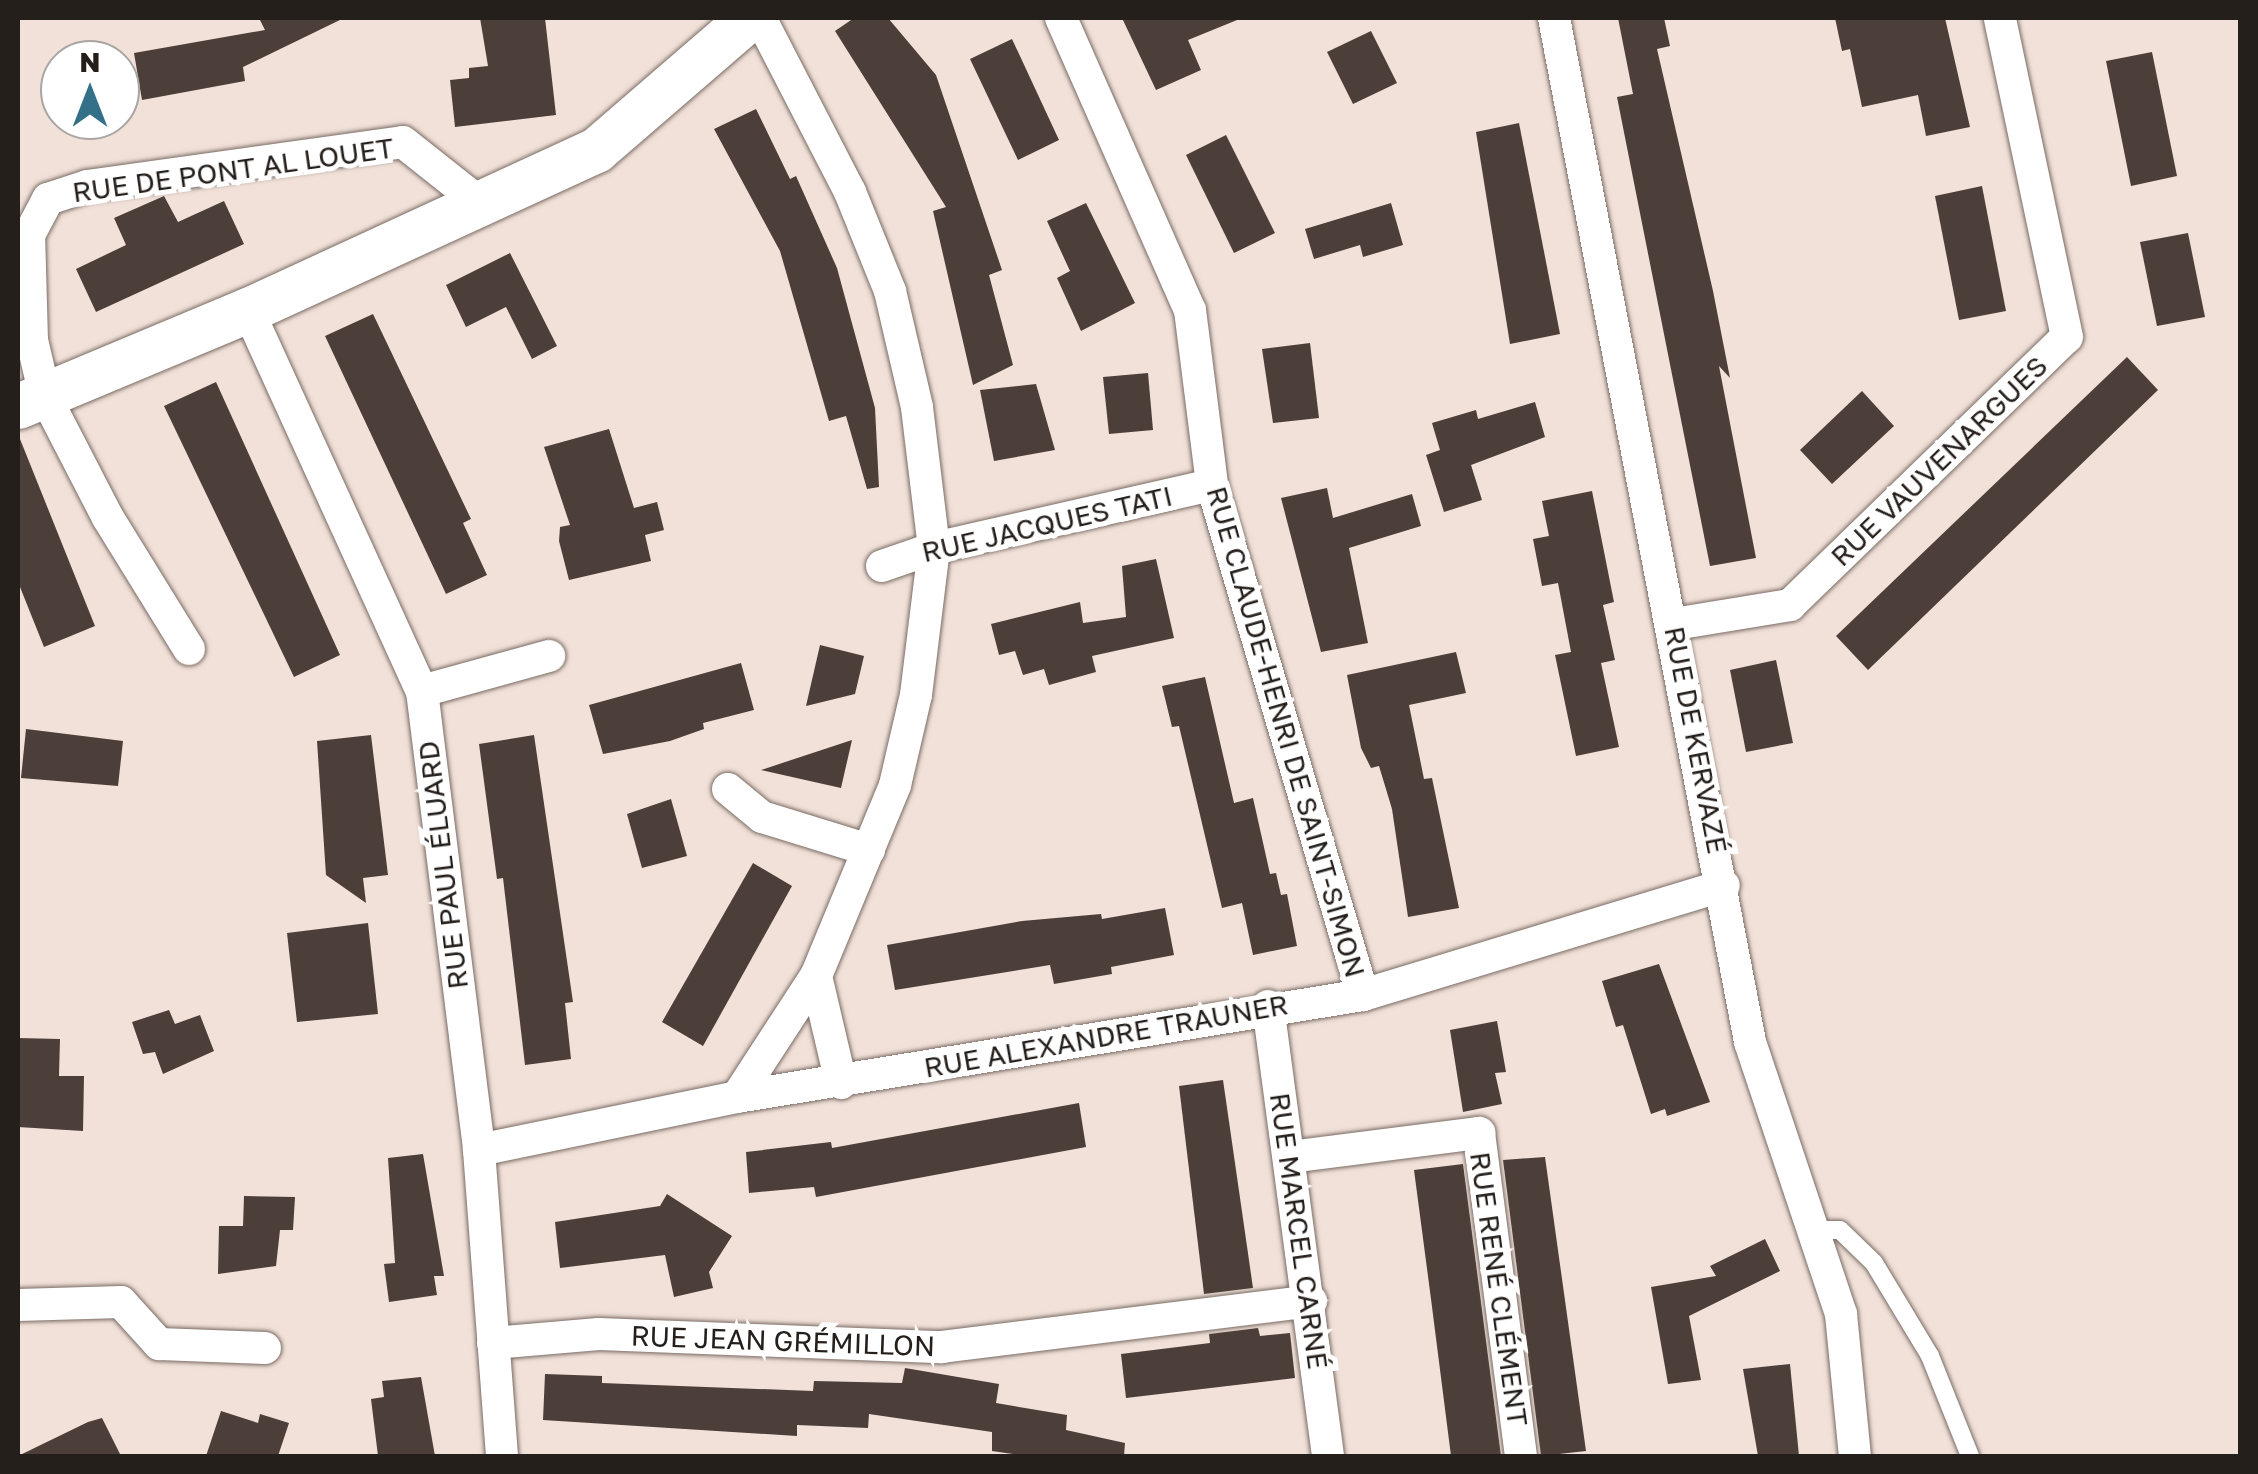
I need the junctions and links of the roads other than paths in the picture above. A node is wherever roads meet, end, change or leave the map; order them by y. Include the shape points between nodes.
1 (749, 18) edge
2 (760, 18) edge
3 (1061, 18) edge
4 (1554, 18) edge
5 (2000, 18) edge
6 (480, 202) junction
7 (248, 310) junction
8 (31, 401) edge
9 (1212, 485) junction
10 (934, 548) junction
11 (882, 566) dead end
12 (1674, 624) junction
13 (189, 649) dead end
14 (549, 656) dead end
15 (422, 691) junction
16 (728, 789) dead end
17 (869, 850) junction
18 (1724, 885) junction
19 (816, 976) junction
20 (1362, 994) junction
21 (1268, 1006) junction
22 (841, 1083) junction
23 (738, 1097) junction
24 (480, 1150) junction
25 (1289, 1157) junction
26 (1814, 1230) junction
27 (1311, 1301) junction
28 (18, 1306) edge
29 (493, 1343) junction
30 (265, 1348) dead end
31 (502, 1456) edge
32 (1328, 1456) edge
33 (1522, 1456) edge
34 (1855, 1456) edge
35 (1970, 1456) edge

1 - 6 street via 596,150
2 - 10 street via 850,192 890,292 917,407
3 - 9 street, RUE CLAUDE-HENRI DE SAINT-SIMON via 1190,310
4 - 12 street, RUE DE KERVAZÉ
5 - 12 street, RUE VAUVENARGUES via 2067,337 1790,605
6 - 7 street
6 - 8 street, RUE DE PONT AL LOUET via 404,142 86,186 48,200 29,235
7 - 8 street
7 - 15 street, RUE PAUL ÉLUARD
8 - 13 street, RUE DE PONT AL LOUET
9 - 10 street, RUE JACQUES TATI
9 - 20 street, RUE CLAUDE-HENRI DE SAINT-SIMON
10 - 11 street, RUE JACQUES TATI
10 - 17 street via 916,695 894,785
12 - 18 street, RUE DE KERVAZÉ
14 - 15 street
15 - 24 street, RUE PAUL ÉLUARD
16 - 17 street via 762,818
17 - 19 street
18 - 20 street, RUE ALEXANDRE TRAUNER
18 - 26 street, RUE DE KERVAZÉ via 1750,1042
19 - 22 street
19 - 23 street
20 - 21 street, RUE ALEXANDRE TRAUNER
21 - 22 street, RUE ALEXANDRE TRAUNER
21 - 25 street, RUE MARCEL CARNÉ
22 - 23 street, RUE ALEXANDRE TRAUNER
23 - 24 street, RUE ALEXANDRE TRAUNER
24 - 29 street, RUE PAUL ÉLUARD
25 - 27 street, RUE MARCEL CARNÉ
25 - 33 street, RUE RENÉ CLÉMENT via 1478,1133
26 - 34 street, RUE DE KERVAZÉ via 1841,1314
26 - 35 lane via 1840,1230 1874,1263 1930,1356
27 - 29 street, RUE JEAN GRÉMILLON via 942,1347 599,1334
27 - 32 street, RUE MARCEL CARNÉ
28 - 30 street via 122,1302 159,1344
29 - 31 street, RUE PAUL ÉLUARD

